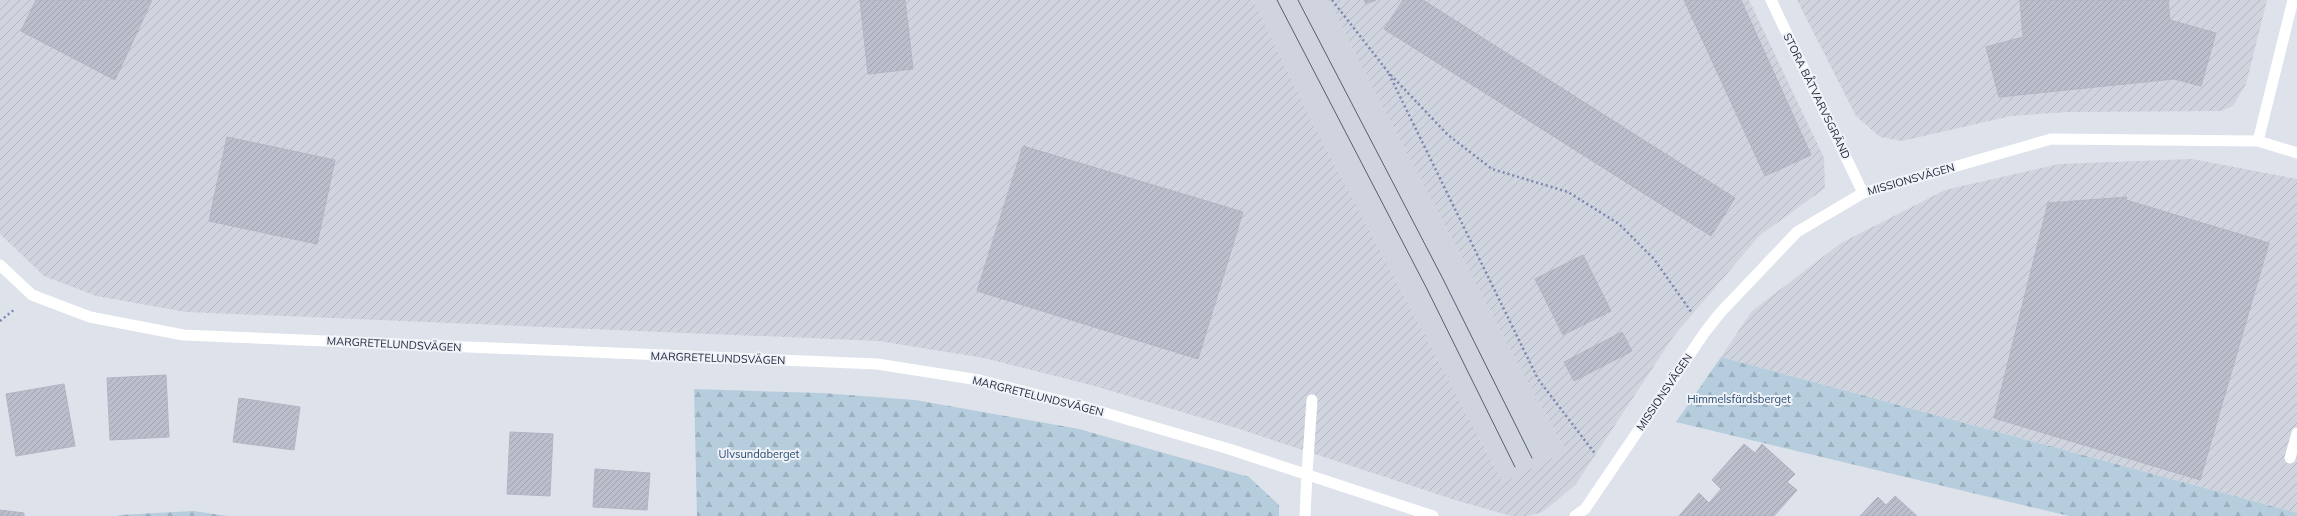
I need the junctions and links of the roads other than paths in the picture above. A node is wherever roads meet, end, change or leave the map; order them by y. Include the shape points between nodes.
1 (1770, 0) edge
2 (2293, 0) edge
3 (2258, 141) junction
4 (2297, 152) edge
5 (1863, 193) junction
6 (0, 265) edge
7 (1312, 400) dead end
8 (2297, 433) edge
9 (2290, 458) dead end
10 (1307, 474) junction
11 (1305, 516) edge
12 (1433, 516) edge
13 (1575, 516) edge

1 - 5 street, STORA BÅTVARVSGRÄND
2 - 3 street
3 - 4 street, MISSIONSVÄGEN
3 - 5 street, MISSIONSVÄGEN via 2051,139
5 - 13 street, MISSIONSVÄGEN via 1797,232 1705,332 1585,509
6 - 10 street, MARGRETELUNDSVÄGEN via 32,295 90,317 184,335 877,364 979,380 1085,407
7 - 10 street
8 - 9 street
10 - 11 street
10 - 12 street, MARGRETELUNDSVÄGEN

